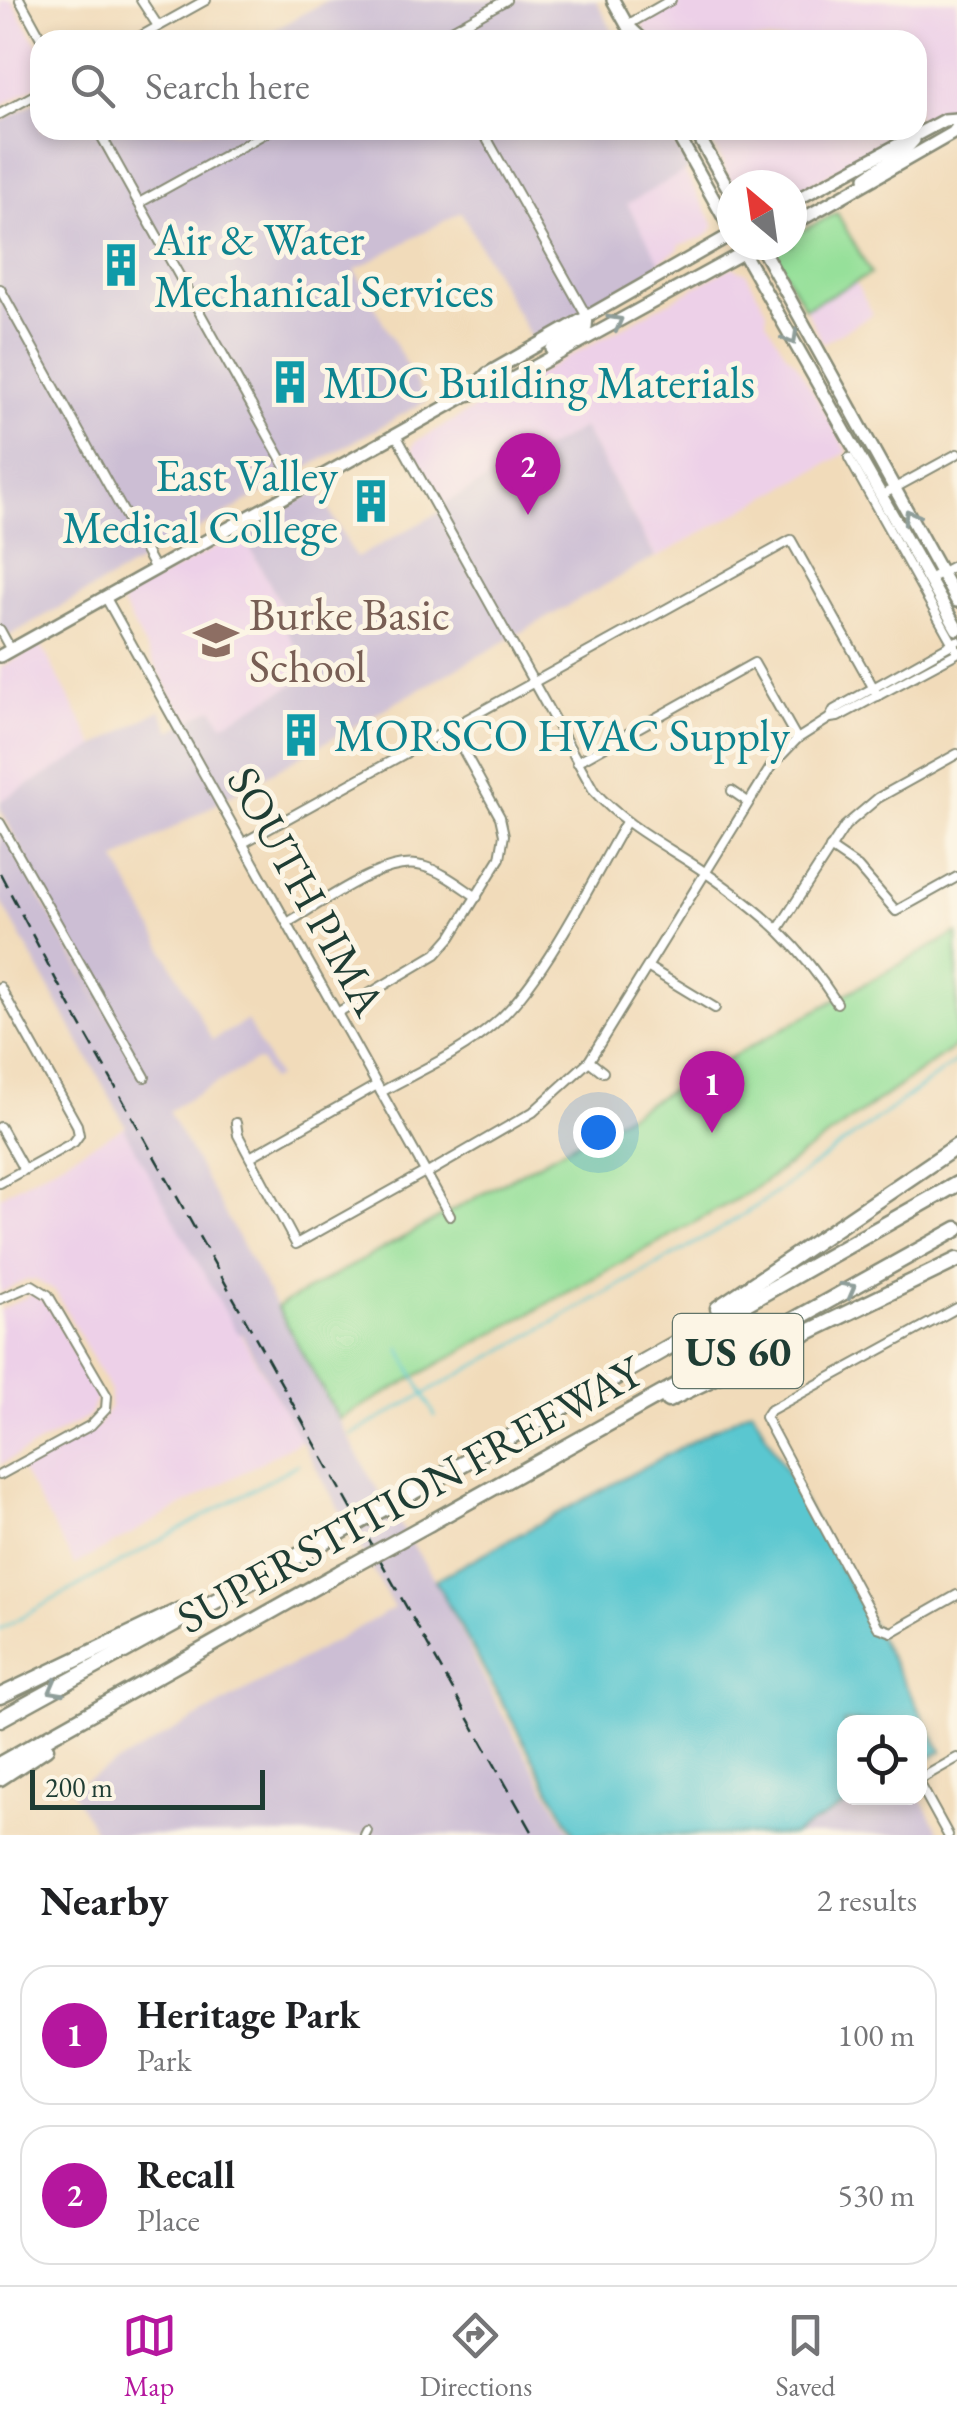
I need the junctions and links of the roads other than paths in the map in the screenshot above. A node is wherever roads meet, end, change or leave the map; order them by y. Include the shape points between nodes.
1 (20, 0) edge
2 (141, 0) edge
3 (206, 0) edge
4 (506, 0) edge
5 (614, 0) edge
6 (671, 0) edge
7 (627, 25) junction
8 (158, 26) junction
9 (36, 30) edge
10 (151, 30) edge
11 (452, 30) edge
12 (628, 30) edge
13 (632, 30) edge
14 (30, 98) edge
15 (0, 114) edge
16 (957, 119) edge
17 (957, 128) edge
18 (927, 130) edge
19 (104, 140) edge
20 (253, 140) edge
21 (488, 140) edge
22 (681, 140) edge
23 (699, 140) edge
24 (908, 140) edge
25 (914, 140) edge
26 (717, 170) edge
27 (857, 188) junction
28 (807, 194) edge
29 (139, 203) junction
30 (717, 206) edge
31 (807, 216) edge
32 (717, 242) edge
33 (722, 260) edge
34 (747, 260) edge
35 (766, 260) edge
36 (0, 289) edge
37 (586, 317) junction
38 (531, 369) junction
39 (467, 395) junction
40 (396, 434) junction
41 (957, 454) edge
42 (849, 458) dead end
43 (895, 488) junction
44 (298, 489) junction
45 (882, 495) junction
46 (957, 564) edge
47 (155, 570) junction
48 (935, 576) junction
49 (106, 598) junction
50 (957, 601) edge
51 (957, 629) edge
52 (0, 630) edge
53 (956, 647) edge
54 (6, 653) edge
55 (532, 682) junction
56 (876, 692) junction
57 (451, 728) junction
58 (797, 739) junction
59 (957, 754) edge
60 (577, 762) junction
61 (732, 791) dead end
62 (748, 802) junction
63 (626, 822) junction
64 (0, 823) edge
65 (243, 843) junction
66 (830, 848) junction
67 (706, 872) junction
68 (957, 877) edge
69 (478, 897) junction
70 (287, 923) junction
71 (779, 928) junction
72 (649, 968) junction
73 (0, 987) edge
74 (838, 1003) dead end
75 (715, 1008) dead end
76 (337, 1013) junction
77 (589, 1061) junction
78 (604, 1072) dead end
79 (145, 1077) dead end
80 (379, 1088) junction
81 (236, 1122) dead end
82 (0, 1128) edge
83 (957, 1146) edge
84 (250, 1158) junction
85 (24, 1170) junction
86 (426, 1173) junction
87 (0, 1183) edge
88 (957, 1184) edge
89 (450, 1216) dead end
90 (957, 1228) edge
91 (957, 1260) edge
92 (0, 1299) edge
93 (957, 1308) edge
94 (638, 1362) junction
95 (519, 1473) junction
96 (0, 1476) edge
97 (325, 1541) junction
98 (957, 1595) edge
99 (147, 1682) junction
100 (0, 1696) edge
101 (0, 1719) edge
102 (957, 1758) edge
103 (0, 1764) edge
104 (927, 1777) edge
105 (0, 1778) edge
106 (927, 1794) edge
107 (948, 1835) edge

1 - 9 street
2 - 8 street
3 - 8 street
4 - 11 street
5 - 7 main road
6 - 7 street
7 - 12 main road
7 - 13 main road
8 - 10 street
14 - 15 street
16 - 18 main road
17 - 27 main road
19 - 29 street
20 - 29 street
21 - 37 street
22 - 30 main road
23 - 26 main road
24 - 28 main road
25 - 27 main road
27 - 31 main road
29 - 44 street
32 - 37 main road
38 -> 33 main road
34 -> 45 main road
35 - 43 main road
36 - 47 street
37 - 38 main road via 586,327
37 - 39 main road via 487,374
38 - 39 main road
39 - 40 main road
40 - 44 main road
40 - 55 street
41 - 43 street
42 - 53 street
43 - 45 street
48 -> 43 main road
44 - 47 main road
45 - 48 main road
46 - 48 street
47 - 49 main road
48 - 50 main road
48 - 51 main road
49 - 54 main road
49 - 65 street, SOUTH PIMA
52 - 54 street
53 - 56 street
55 - 56 street via 792,540
55 - 57 street
55 - 60 street
56 - 58 street via 834,710
57 - 65 street
57 - 69 street via 504,827 500,858
58 - 60 street via 754,663
58 - 62 street
59 - 66 street via 878,798
60 - 63 street via 594,791
61 - 62 street
62 - 67 street
63 - 67 street
63 - 80 street via 511,1008 474,1039
64 - 79 street
65 - 70 street, SOUTH PIMA
66 - 68 street via 858,867 896,912
66 - 71 street
67 - 71 street
67 - 72 street
69 - 70 street via 428,868 400,864
69 - 76 street via 423,965
70 - 76 street, SOUTH PIMA
71 - 74 street
72 - 75 street
72 - 77 street
73 - 85 street via 79,1135
76 - 80 street, SOUTH PIMA
77 - 78 street
77 - 86 street via 534,1112
80 - 84 street
80 - 86 street, SOUTH PIMA
81 - 84 street
82 - 85 street
83 - 94 highway
84 - 86 street via 296,1244
85 - 87 street
86 - 89 street, SOUTH PIMA
88 - 94 highway, SUPERSTITION FREEWAY / US 60
95 -> 90 highway, SUPERSTITION FREEWAY / US 60
91 - 95 highway
92 - 96 street via 32,1285 48,1295 103,1388 106,1409
93 - 98 street via 766,1417 878,1627 888,1632
94 - 97 highway, SUPERSTITION FREEWAY / US 60, bridge
95 - 99 highway, SUPERSTITION FREEWAY / US 60, bridge
97 - 100 highway
97 -> 101 highway, SUPERSTITION FREEWAY / US 60
99 - 103 highway, SUPERSTITION FREEWAY / US 60
99 - 105 highway
102 - 104 street
106 - 107 street

